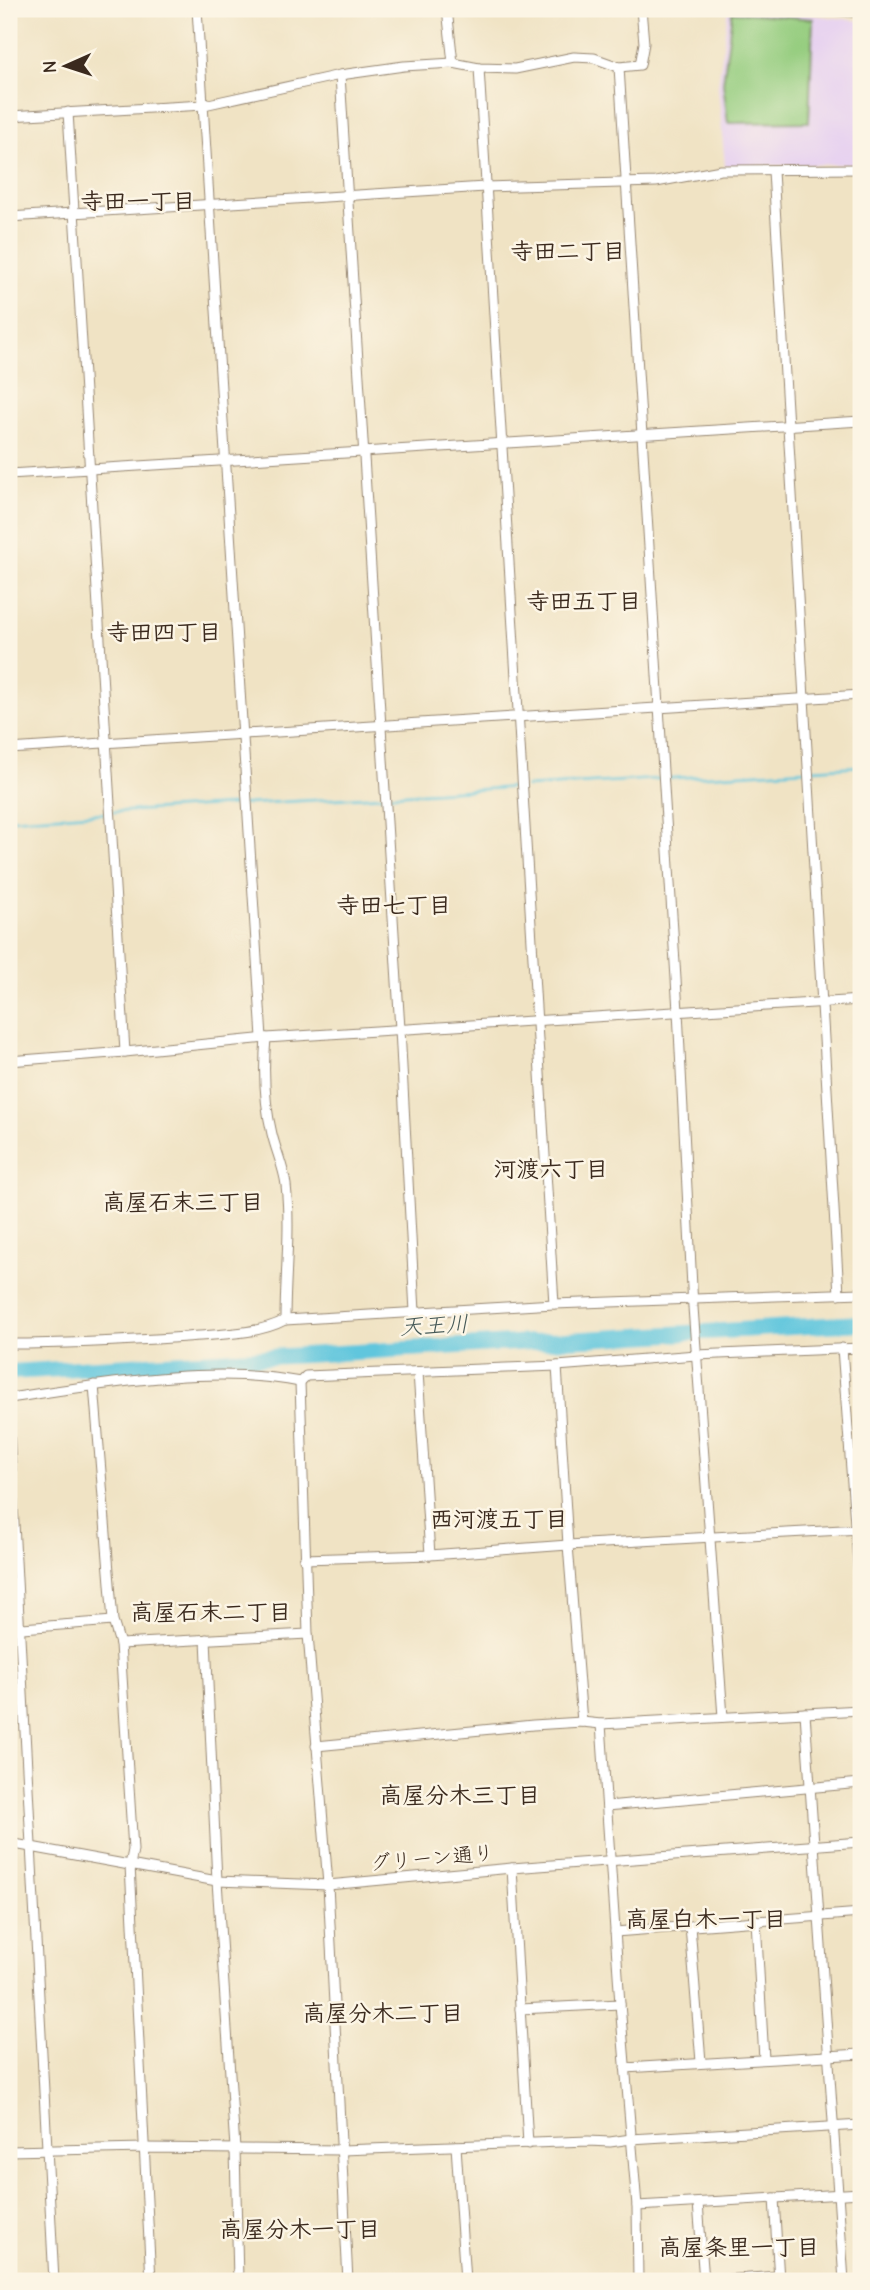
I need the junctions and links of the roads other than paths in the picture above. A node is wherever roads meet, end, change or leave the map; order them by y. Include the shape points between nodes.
1 (197, 9) edge
2 (447, 9) edge
3 (641, 9) edge
4 (822, 9) edge
5 (861, 13) edge
6 (453, 63) junction
7 (619, 67) junction
8 (479, 68) junction
9 (341, 75) junction
10 (204, 105) junction
11 (68, 112) junction
12 (9, 116) edge
13 (861, 169) edge
14 (773, 171) junction
15 (626, 183) junction
16 (485, 187) junction
17 (347, 195) junction
18 (209, 204) junction
19 (74, 213) junction
20 (9, 217) edge
21 (861, 421) edge
22 (788, 425) junction
23 (642, 435) junction
24 (502, 443) junction
25 (364, 452) junction
26 (226, 460) junction
27 (89, 470) junction
28 (9, 474) edge
29 (861, 695) edge
30 (805, 699) junction
31 (659, 708) junction
32 (518, 718) junction
33 (380, 727) junction
34 (243, 734) junction
35 (106, 743) junction
36 (9, 749) edge
37 (861, 1000) edge
38 (823, 1002) junction
39 (678, 1011) junction
40 (537, 1020) junction
41 (400, 1029) junction
42 (264, 1038) junction
43 (125, 1052) junction
44 (9, 1061) edge
45 (861, 1293) edge
46 (839, 1294) junction
47 (693, 1303) junction
48 (554, 1304) junction
49 (415, 1312) junction
50 (285, 1320) junction
51 (9, 1344) edge
52 (842, 1348) junction
53 (861, 1348) edge
54 (696, 1351) junction
55 (557, 1366) junction
56 (418, 1372) junction
57 (300, 1382) junction
58 (93, 1385) junction
59 (9, 1398) edge
60 (9, 1428) edge
61 (859, 1529) edge
62 (711, 1539) junction
63 (568, 1545) junction
64 (430, 1555) junction
65 (304, 1559) junction
66 (861, 1604) edge
67 (113, 1621) junction
68 (9, 1629) edge
69 (19, 1629) junction
70 (308, 1634) junction
71 (206, 1639) junction
72 (120, 1644) junction
73 (861, 1710) edge
74 (805, 1713) junction
75 (723, 1717) junction
76 (582, 1722) junction
77 (601, 1724) junction
78 (316, 1746) junction
79 (861, 1783) edge
80 (811, 1788) junction
81 (607, 1805) junction
82 (861, 1842) edge
83 (9, 1843) edge
84 (814, 1846) junction
85 (31, 1847) junction
86 (609, 1861) junction
87 (130, 1865) junction
88 (512, 1868) junction
89 (217, 1881) junction
90 (328, 1885) junction
91 (861, 1913) edge
92 (820, 1916) junction
93 (756, 1920) junction
94 (690, 1926) junction
95 (615, 1932) junction
96 (620, 2004) junction
97 (520, 2009) junction
98 (861, 2054) edge
99 (828, 2056) junction
100 (764, 2059) junction
101 (701, 2063) junction
102 (625, 2068) junction
103 (861, 2125) edge
104 (834, 2127) junction
105 (631, 2139) junction
106 (528, 2144) junction
107 (456, 2146) junction
108 (145, 2148) junction
109 (235, 2148) junction
110 (46, 2149) junction
111 (342, 2150) junction
112 (9, 2151) edge
113 (861, 2193) edge
114 (839, 2194) junction
115 (774, 2198) junction
116 (698, 2203) junction
117 (637, 2206) junction
118 (779, 2279) edge
119 (54, 2281) edge
120 (151, 2281) edge
121 (238, 2281) edge
122 (348, 2281) edge
123 (465, 2281) edge
124 (638, 2281) edge
125 (718, 2281) edge
126 (845, 2281) edge

1 - 10 street
2 - 6 street
3 - 7 street via 644,43 640,65
4 - 5 street
6 - 8 street
6 - 9 street
7 - 8 street via 574,57 515,69
7 - 15 street
8 - 16 street
9 - 10 street
9 - 17 street
10 - 11 street
10 - 18 street
11 - 12 street
11 - 19 street
13 - 14 street
14 - 15 street via 721,170
14 - 22 street
15 - 16 street
15 - 23 street
16 - 17 street
16 - 24 street
17 - 18 street
17 - 25 street
18 - 19 street
18 - 26 street
19 - 20 street
19 - 27 street
21 - 22 street
22 - 23 street
22 - 30 street
23 - 24 street
23 - 31 street
24 - 25 street
24 - 32 street
25 - 26 street
25 - 33 street
26 - 27 street
26 - 34 street
27 - 28 street
27 - 35 street
29 - 30 street
30 - 31 street
30 - 38 street
31 - 32 street
31 - 39 street
32 - 33 street
32 - 40 street
33 - 34 street
33 - 41 street
34 - 35 street
34 - 42 street
35 - 36 street
35 - 43 street
37 - 38 street
38 - 39 street
38 - 46 street
39 - 40 street
39 - 47 street
40 - 41 street
40 - 48 street
41 - 42 street
41 - 49 street
42 - 43 street
42 - 50 street via 263,1088 286,1182
43 - 44 street
45 - 46 street
46 - 47 street
47 - 48 street
47 - 54 street
48 - 49 street
49 - 50 street
50 - 51 street via 224,1334 87,1344
52 - 53 street
52 - 54 street
52 - 61 street
54 - 55 street
54 - 62 street
55 - 56 street
55 - 63 street
56 - 57 street via 306,1376
56 - 64 street
57 - 58 street via 245,1374
57 - 65 street
58 - 59 street
58 - 67 street
60 - 69 street
61 - 62 street
61 - 66 street
62 - 63 street
62 - 75 street
63 - 64 street
63 - 76 street
64 - 65 street
65 - 70 street
67 - 69 street
67 - 72 street
68 - 69 street
69 - 85 street
70 - 71 street
70 - 78 street
71 - 72 street
71 - 89 street
72 - 87 street via 133,1850
73 - 74 street
74 - 75 street
74 - 80 street
75 - 77 street
76 - 77 street
76 - 78 street
77 - 81 street
78 - 90 street
79 - 80 street
80 - 81 street
80 - 84 street
81 - 86 street
82 - 84 street, グリーン通り
83 - 85 street, グリーン通り
84 - 86 street, グリーン通り
84 - 92 street
85 - 87 street, グリーン通り
85 - 110 street
86 - 88 street, グリーン通り
86 - 95 street
87 - 89 street, グリーン通り
87 - 108 street
88 - 90 street, グリーン通り
88 - 97 street
89 - 90 street, グリーン通り
89 - 109 street
90 - 111 street
91 - 92 street
92 - 93 street
92 - 99 street
93 - 94 street
93 - 100 street
94 - 95 street
94 - 101 street
95 - 96 street
96 - 97 street
96 - 102 street
97 - 106 street
98 - 99 street
99 - 100 street
99 - 104 street
100 - 101 street
101 - 102 street
102 - 105 street
103 - 104 street
104 - 105 street
104 - 114 street
105 - 106 street
105 - 117 street
106 - 107 street
107 - 111 street
107 - 123 street
108 - 109 street
108 - 110 street
108 - 120 street
109 - 111 street
109 - 121 street
110 - 112 street
110 - 119 street
111 - 122 street
113 - 114 street
114 - 115 street
114 - 126 street
115 - 116 street
115 - 118 street
116 - 117 street
116 - 125 street via 704,2281
117 - 124 street
118 - 125 street

